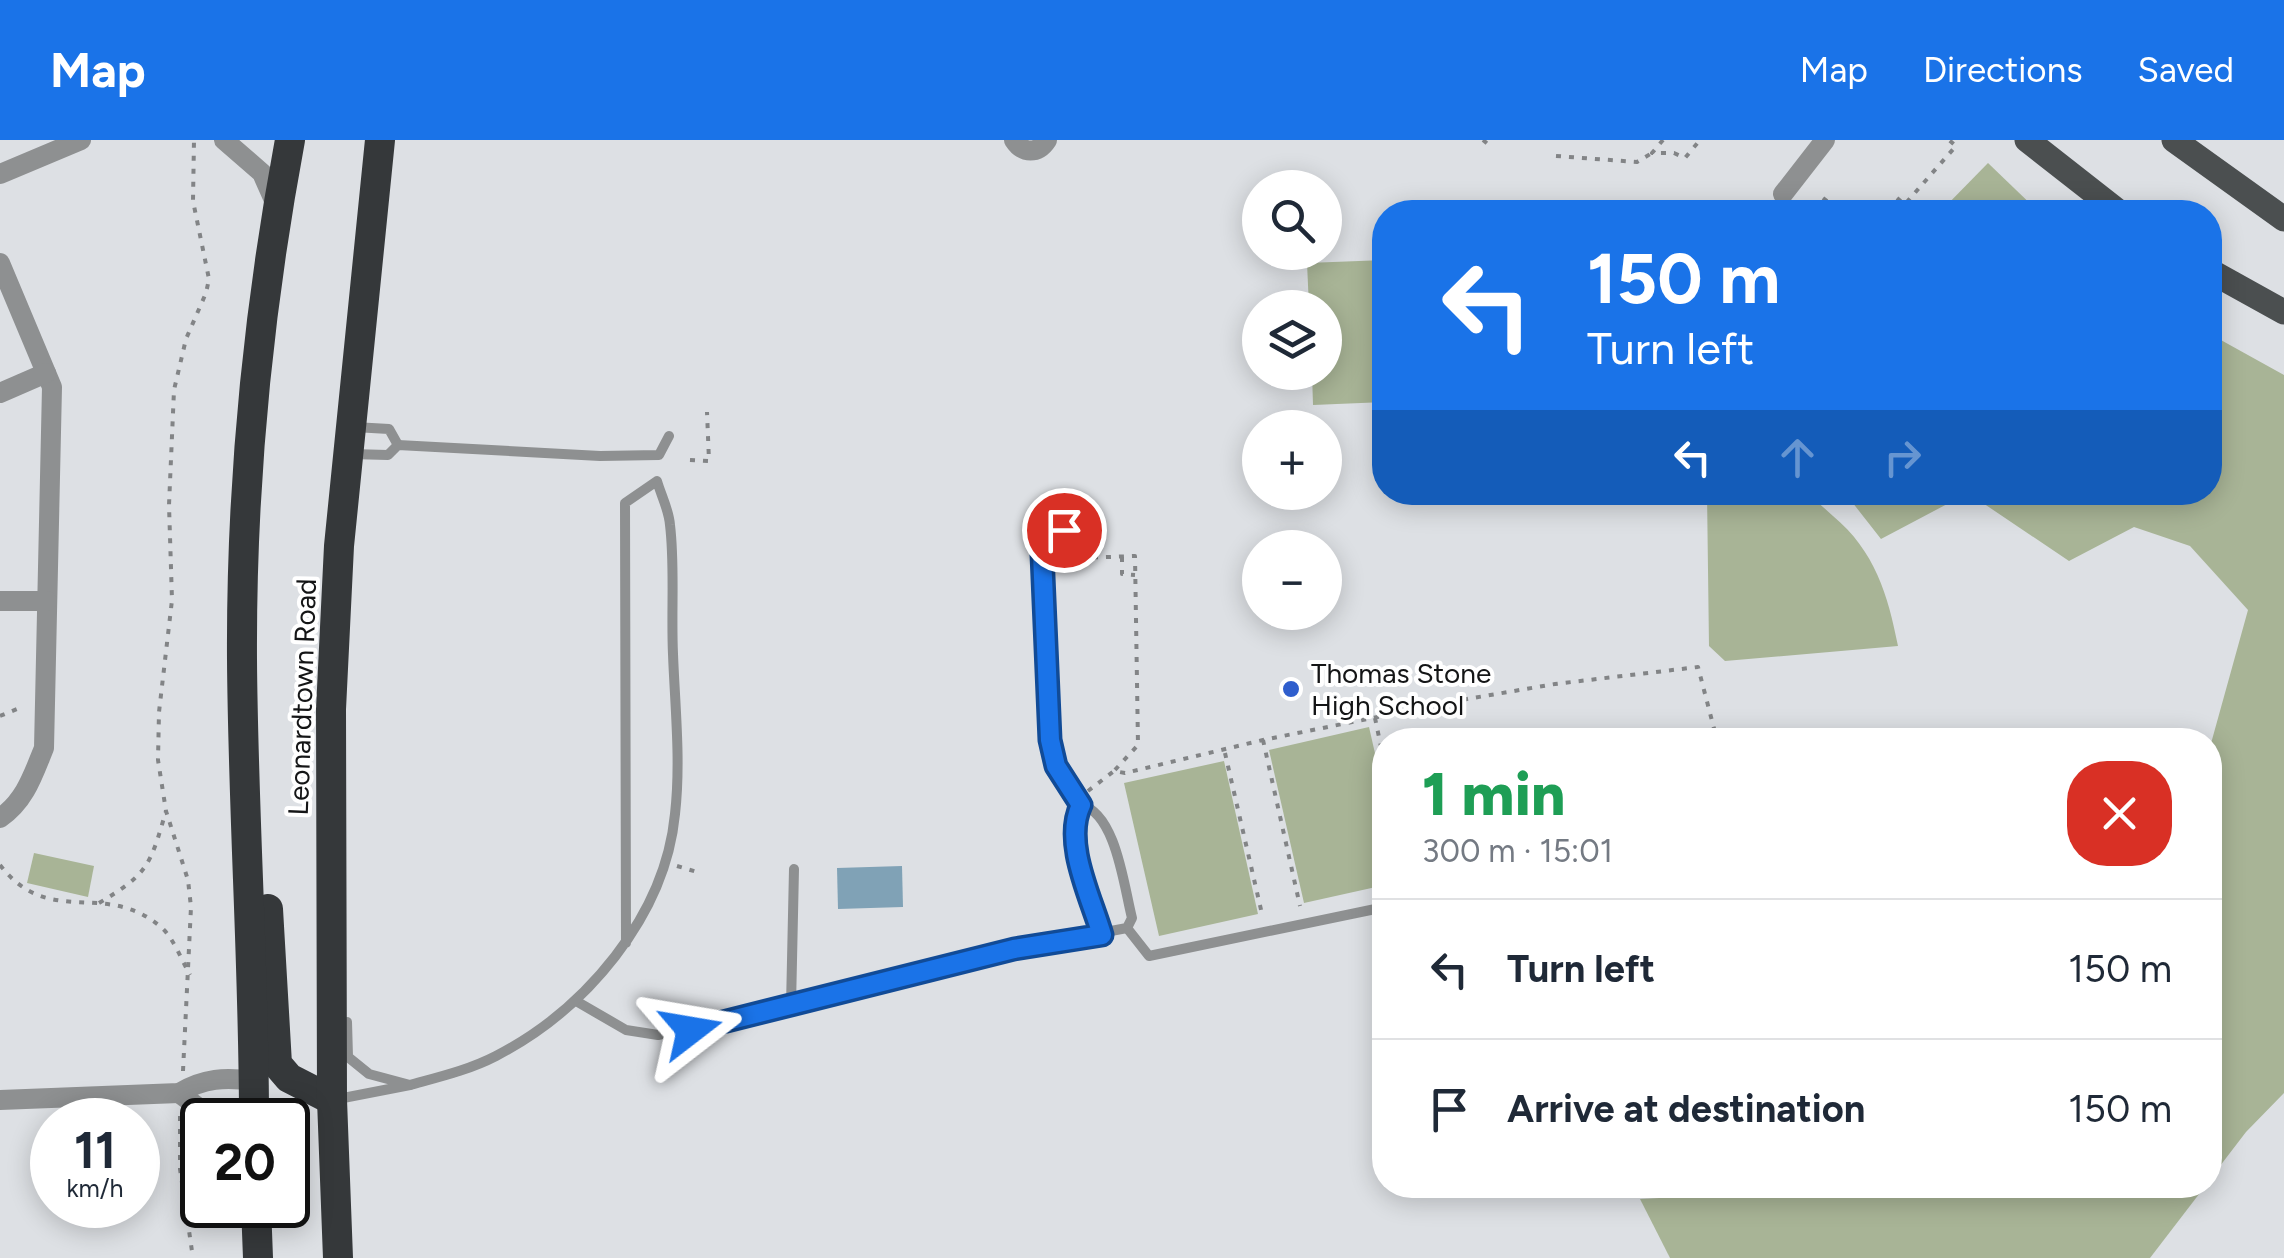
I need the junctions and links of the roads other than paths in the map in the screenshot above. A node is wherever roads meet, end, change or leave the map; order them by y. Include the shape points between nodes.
1 (81, 140) edge
2 (224, 140) edge
3 (290, 140) edge
4 (380, 140) edge
5 (1014, 140) edge
6 (1047, 140) edge
7 (1826, 140) edge
8 (2027, 140) edge
9 (2174, 140) edge
10 (0, 174) edge
11 (1784, 194) dead end
12 (2104, 200) edge
13 (277, 209) junction
14 (2284, 219) edge
15 (0, 264) edge
16 (2222, 278) edge
17 (2284, 312) edge
18 (46, 373) junction
19 (0, 393) edge
20 (669, 436) dead end
21 (350, 440) junction
22 (398, 446) junction
23 (1077, 525) dead end
24 (48, 601) junction
25 (0, 602) edge
26 (1081, 805) junction
27 (0, 818) edge
28 (246, 823) junction
29 (332, 857) junction
30 (794, 869) dead end
31 (1372, 911) edge
32 (1127, 928) junction
33 (1102, 935) junction
34 (626, 942) junction
35 (345, 965) dead end
36 (576, 1000) junction
37 (346, 1002) dead end
38 (791, 1006) junction
39 (254, 1082) junction
40 (410, 1086) junction
41 (179, 1094) junction
42 (185, 1098) edge
43 (254, 1098) edge
44 (0, 1100) edge
45 (332, 1100) junction
46 (257, 1228) edge
47 (258, 1258) edge
48 (337, 1258) edge

1 - 10 street
2 - 13 street via 262,173
3 - 13 highway, Leonardtown Road
4 - 21 highway, Leonardtown Road
5 - 6 street via 1034,151
7 - 11 street
8 - 12 main road
9 - 14 main road
13 - 28 highway, Leonardtown Road via 245,496
15 - 18 street
16 - 17 main road
18 - 19 street
18 - 24 street via 52,386
20 - 22 lane via 659,455
21 - 22 lane via 388,455
21 - 22 lane via 389,429
21 - 29 highway, Leonardtown Road via 331,709
23 - 26 lane via 1044,542 1042,560 1050,740 1056,766
24 - 25 street
24 - 27 street via 44,748 28,789
26 - 32 lane via 1096,811 1108,828 1132,918
26 - 33 lane via 1074,832
28 - 39 highway, Leonardtown Road
28 - 45 highway via 266,865 277,1064
29 - 35 lane via 342,892
29 - 45 highway, Leonardtown Road
30 - 38 lane
31 - 32 lane via 1149,956
32 - 33 lane
33 - 38 lane via 1014,949
34 - 34 lane via 665,863 675,818 670,522 657,481 625,503
34 - 36 lane
36 - 38 lane via 626,1030 658,1035
36 - 40 lane via 492,1058
37 - 40 lane via 348,1057 369,1074
39 - 41 street via 197,1082
39 - 43 highway, Leonardtown Road
39 - 48 highway via 308,1111 317,1136 318,1204
40 - 45 lane
41 - 42 street
41 - 44 street
45 - 48 highway, Leonardtown Road
46 - 47 highway

